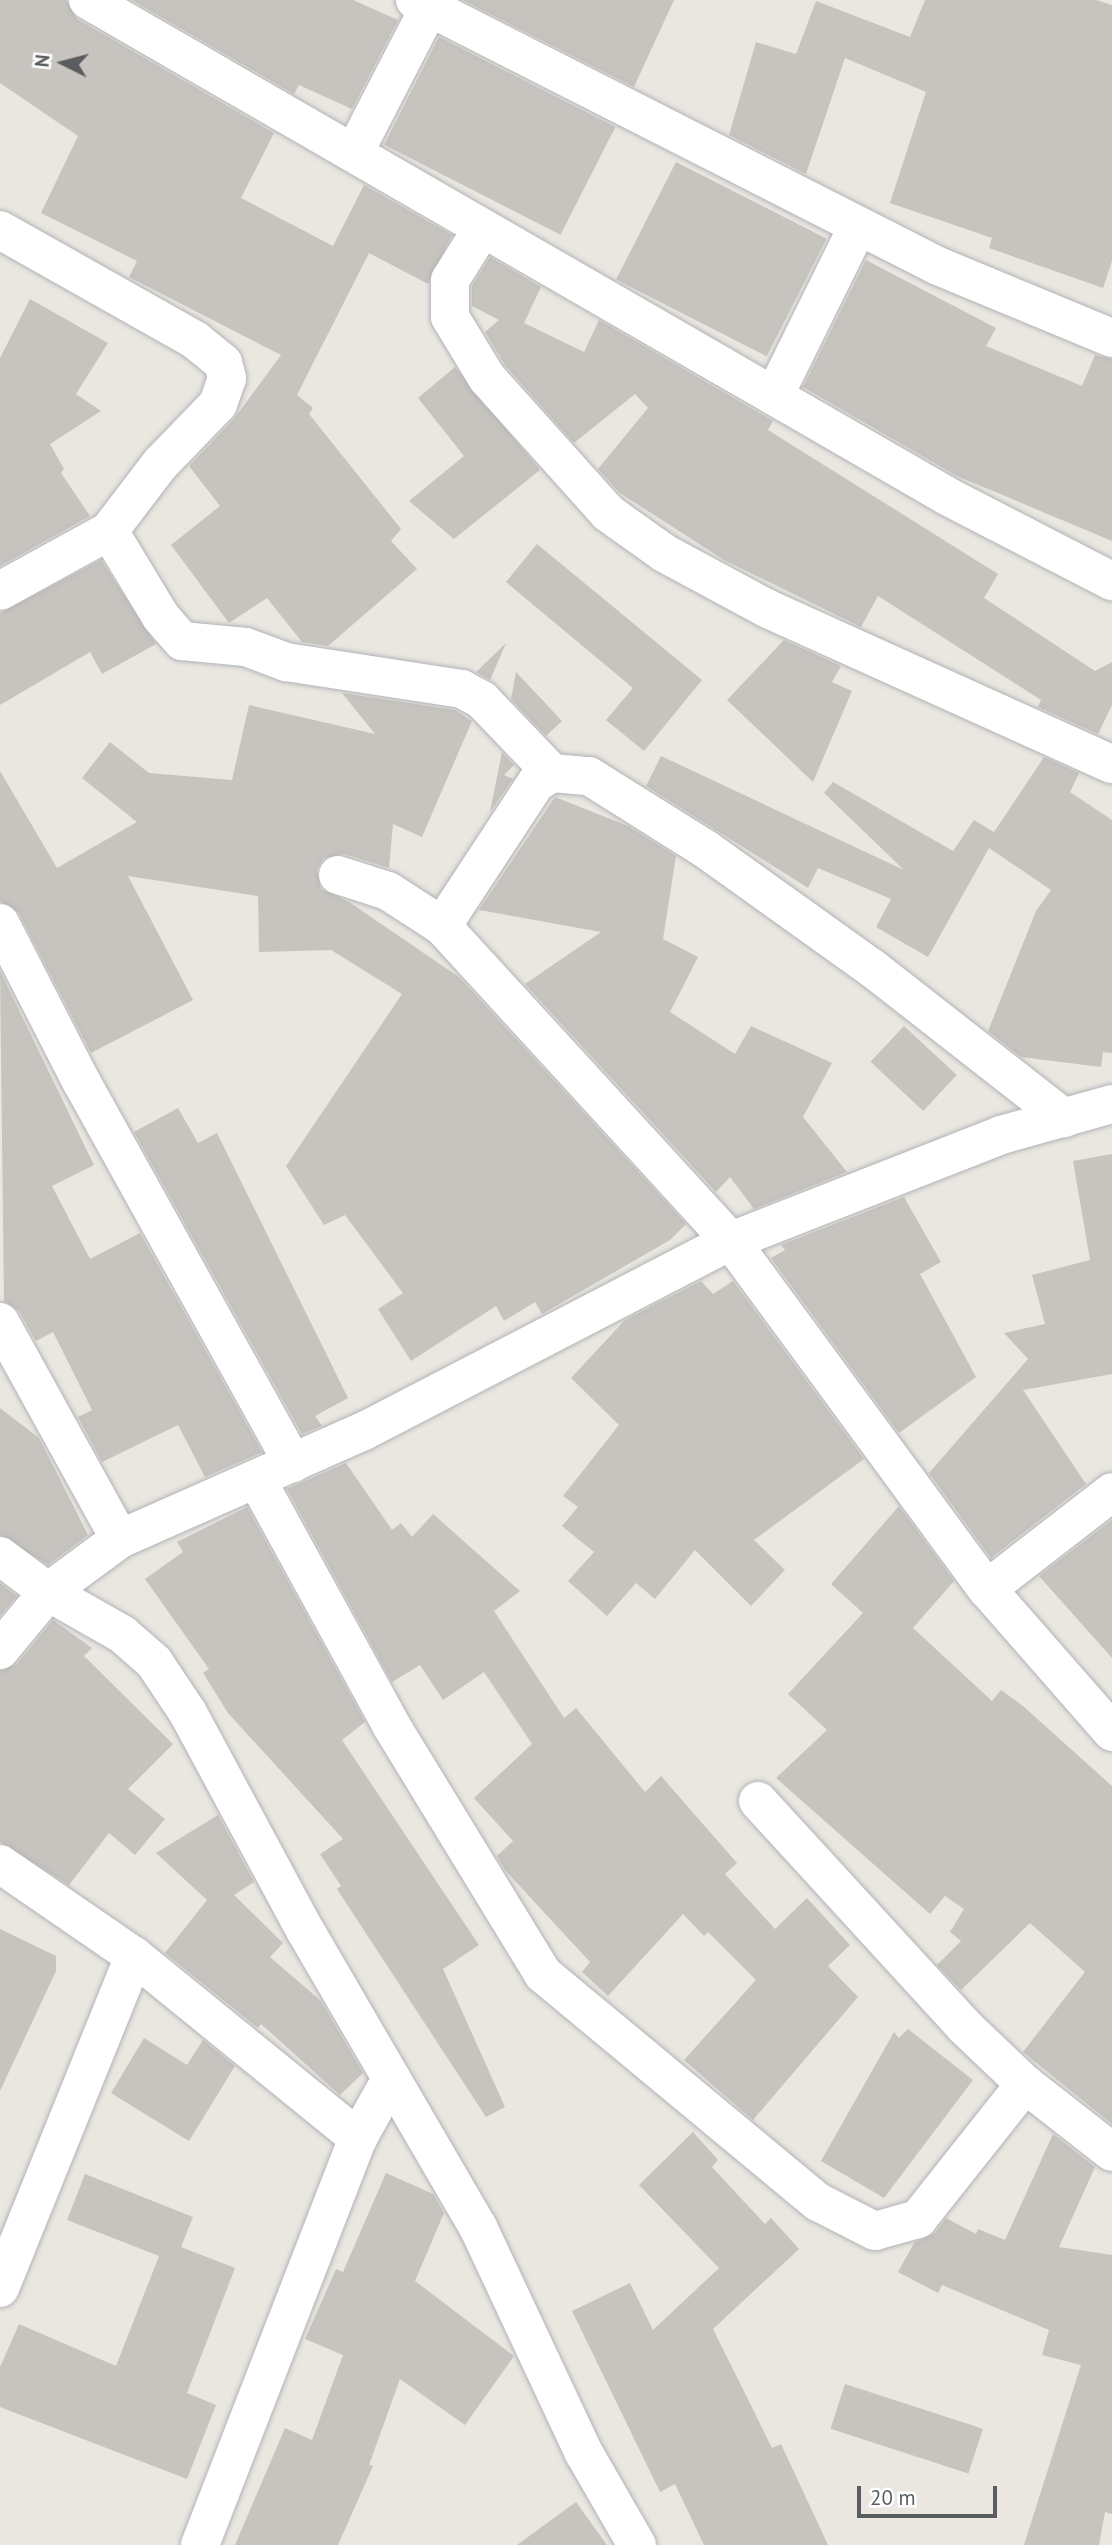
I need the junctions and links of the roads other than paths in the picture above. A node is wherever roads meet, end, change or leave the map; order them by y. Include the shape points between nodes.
1 (88, 0) edge
2 (426, 3) edge
3 (354, 153) junction
4 (858, 226) junction
5 (482, 229) junction
6 (0, 230) edge
7 (1112, 338) edge
8 (775, 396) junction
9 (108, 531) junction
10 (1112, 581) edge
11 (0, 592) edge
12 (1112, 764) edge
13 (552, 773) junction
14 (338, 875) dead end
15 (0, 923) edge
16 (442, 926) junction
17 (1112, 1104) edge
18 (1064, 1118) junction
19 (732, 1241) junction
20 (0, 1322) edge
21 (293, 1463) junction
22 (257, 1480) junction
23 (1112, 1492) edge
24 (120, 1539) junction
25 (0, 1556) edge
26 (987, 1589) junction
27 (48, 1592) junction
28 (0, 1650) edge
29 (1112, 1732) edge
30 (758, 1801) dead end
31 (0, 1864) edge
32 (134, 1956) junction
33 (391, 2079) junction
34 (1025, 2084) junction
35 (358, 2138) junction
36 (1112, 2152) edge
37 (0, 2288) edge
38 (200, 2545) edge
39 (637, 2545) edge

1 - 3 street
2 - 3 street
2 - 4 street
3 - 5 street
4 - 7 street via 938,266
4 - 8 street
5 - 8 street
5 - 12 street via 450,280 450,317 487,378 608,513 664,553 768,609
6 - 9 street via 195,340 223,363 226,391 218,404 160,464
8 - 10 street via 947,496
9 - 11 street
9 - 13 street via 161,617 183,641 246,647 286,662 463,689 482,700
13 - 16 street via 536,783 507,822
13 - 18 street via 589,776 707,850 872,968
14 - 16 street via 388,891
15 - 21 street via 81,1081
16 - 19 street
17 - 18 street
18 - 19 street via 1001,1135
19 - 21 street via 481,1373
19 - 26 street
20 - 24 street
21 - 22 street
22 - 24 street
22 - 34 street via 391,1726 543,1974 818,2202 875,2231 918,2219
23 - 26 street
24 - 27 street
25 - 27 street
26 - 29 street
27 - 28 street
27 - 33 street via 101,1619 154,1662
30 - 34 street via 964,2025
31 - 32 street
32 - 35 street
32 - 37 street
33 - 35 street
33 - 39 street via 478,2227 584,2453
34 - 36 street
35 - 38 street

